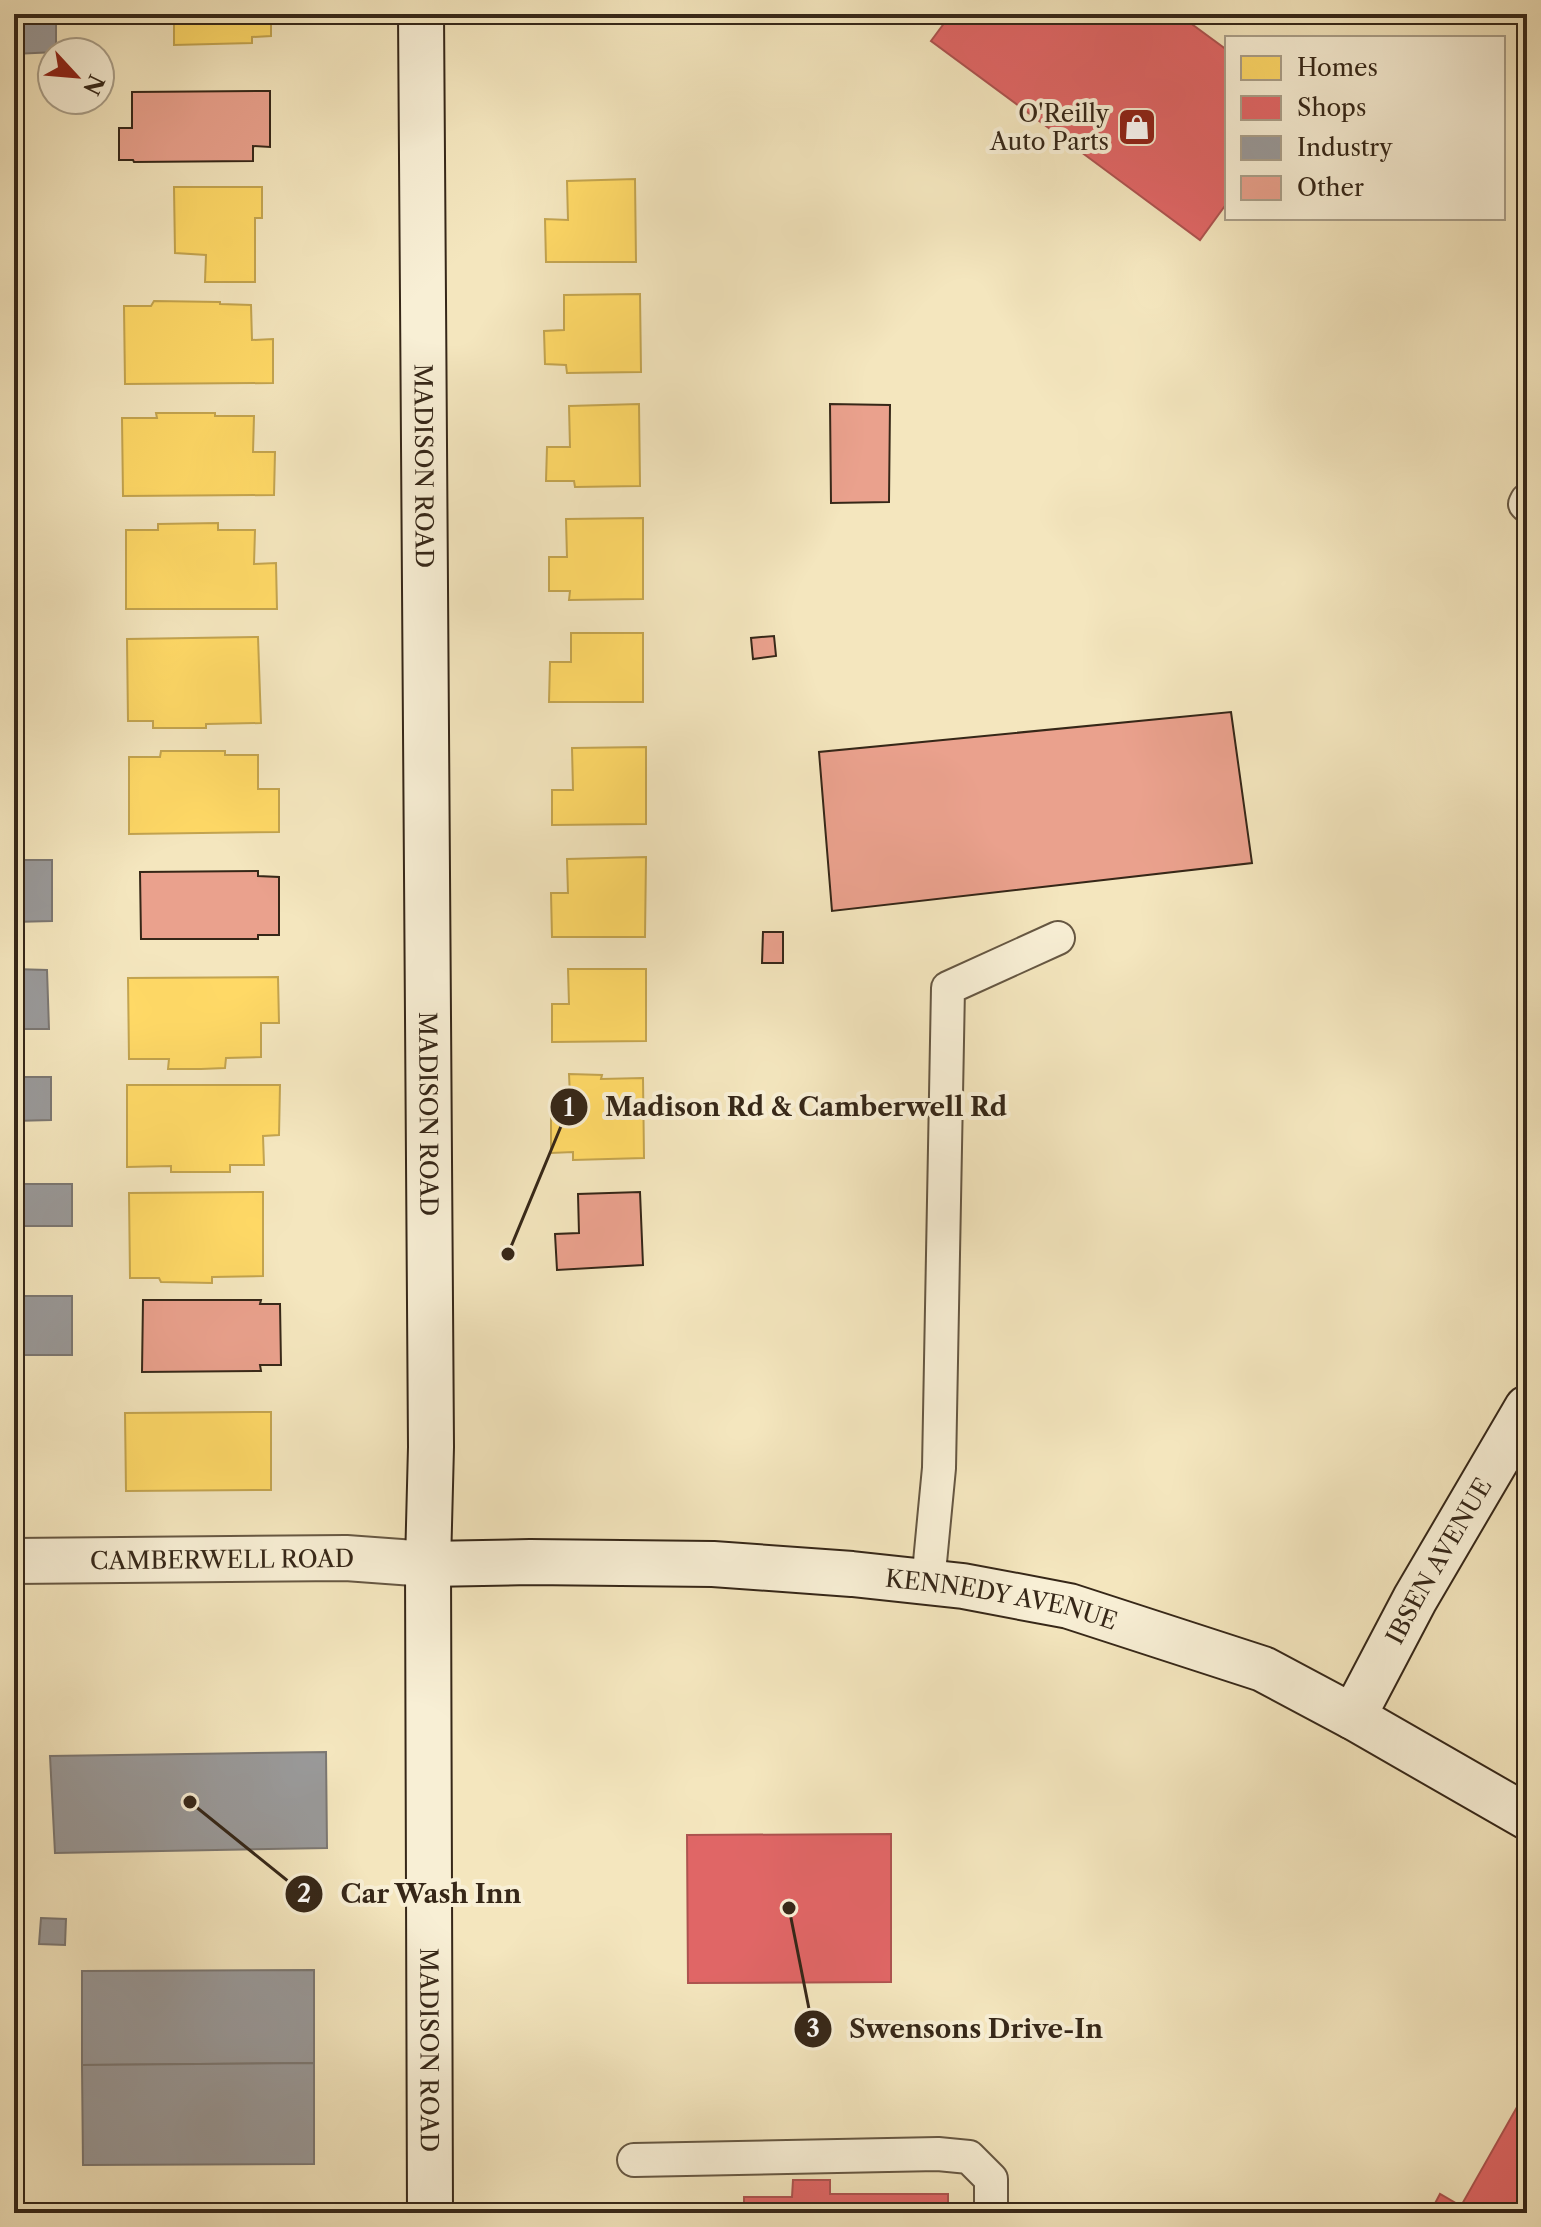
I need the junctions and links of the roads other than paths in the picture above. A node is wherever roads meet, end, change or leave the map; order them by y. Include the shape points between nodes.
1 (421, 14) edge
2 (1058, 938) dead end
3 (1527, 1408) edge
4 (14, 1561) edge
5 (428, 1564) junction
6 (928, 1583) junction
7 (1353, 1717) junction
8 (1527, 1817) edge
9 (634, 2160) dead end
10 (430, 2213) edge
11 (991, 2213) edge

1 - 5 main road, MADISON ROAD
2 - 6 lane via 948,988 939,1468
3 - 7 main road, IBSEN AVENUE
4 - 5 main road, CAMBERWELL ROAD via 346,1558
5 - 6 main road, KENNEDY AVENUE via 713,1564
5 - 10 main road, MADISON ROAD
6 - 7 main road, KENNEDY AVENUE via 1069,1606 1263,1669
7 - 8 main road, KENNEDY AVENUE
9 - 11 lane via 969,2157 991,2179

